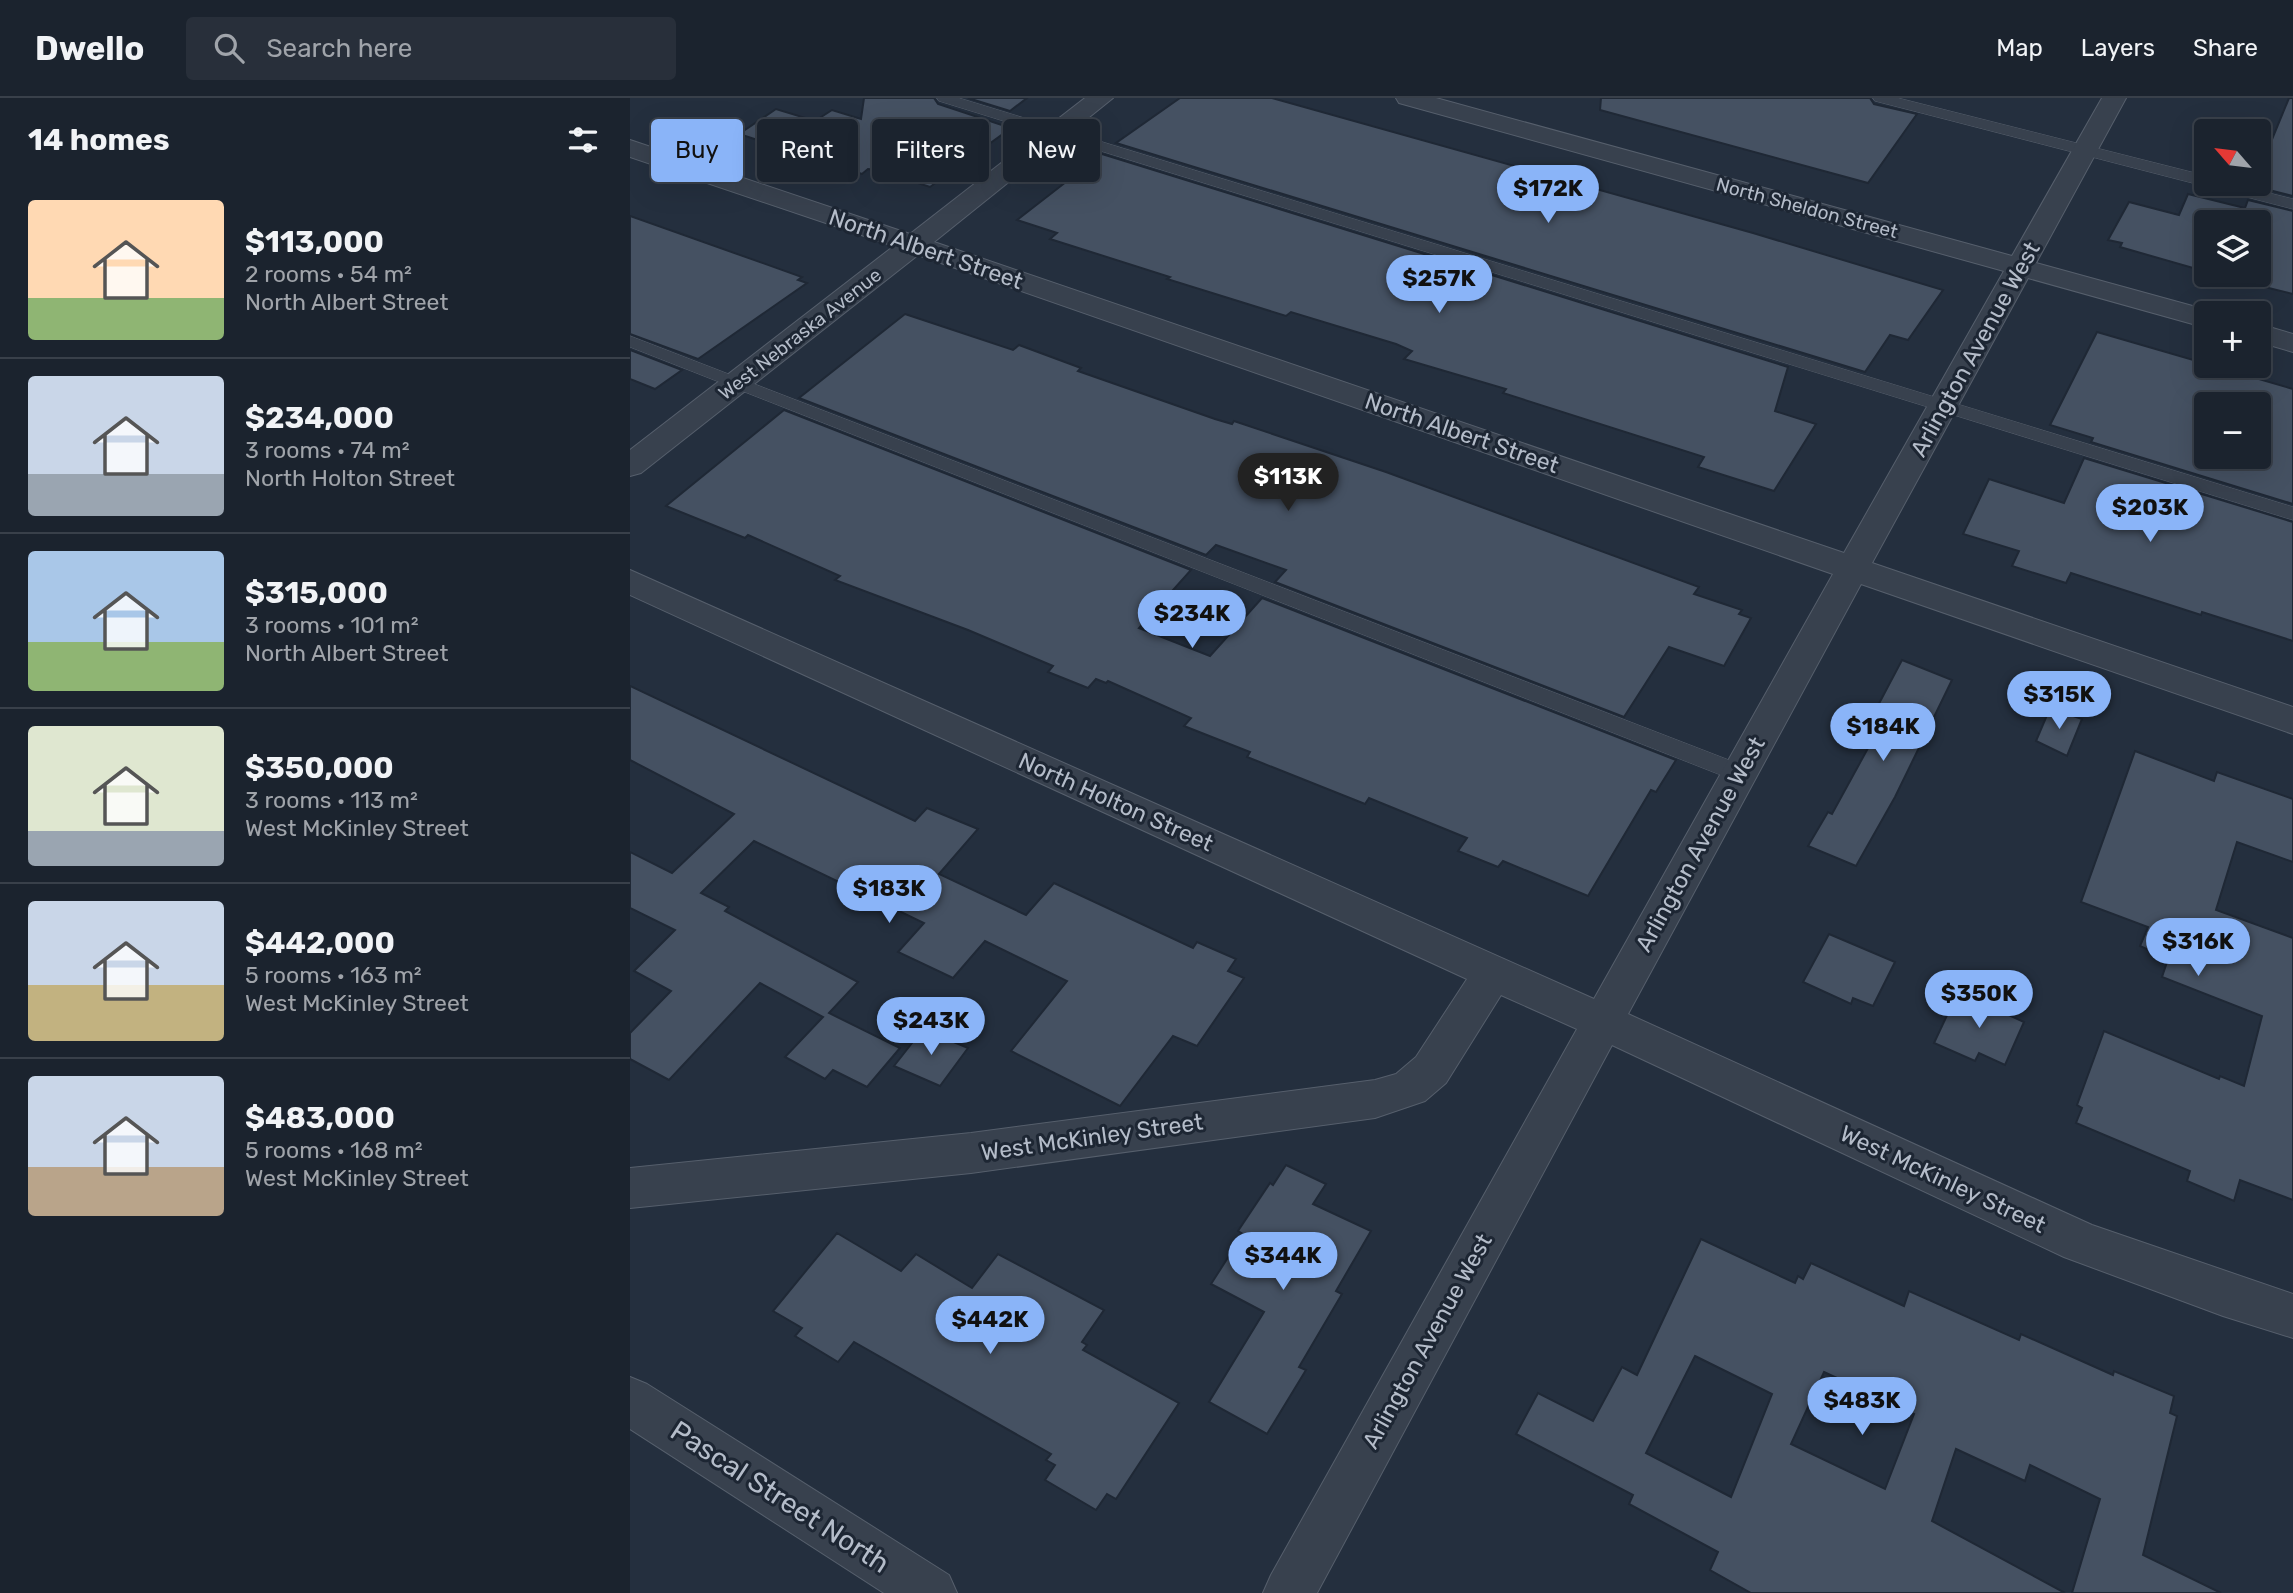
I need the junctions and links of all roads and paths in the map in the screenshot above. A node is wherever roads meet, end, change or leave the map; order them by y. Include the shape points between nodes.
1 (944, 98) edge
2 (1101, 98) edge
3 (1408, 98) edge
4 (1880, 98) edge
5 (2114, 98) edge
6 (1012, 119) edge
7 (1075, 119) edge
8 (1100, 146) edge
9 (630, 148) edge
10 (2086, 150) junction
11 (1003, 175) edge
12 (2194, 178) edge
13 (2262, 196) edge
14 (2293, 204) edge
15 (914, 244) junction
16 (2020, 267) junction
17 (2194, 315) edge
18 (2271, 337) edge
19 (630, 341) edge
20 (2293, 343) edge
21 (737, 383) junction
22 (1942, 405) junction
23 (630, 466) edge
24 (2293, 514) edge
25 (1854, 568) junction
26 (630, 581) edge
27 (2293, 721) edge
28 (1739, 773) junction
29 (1493, 974) junction
30 (1602, 1021) junction
31 (630, 1188) edge
32 (2293, 1316) edge
33 (630, 1401) edge
34 (930, 1593) edge
35 (1289, 1593) edge

1 - 6 lane
2 - 7 street, West Nebraska Avenue
3 - 16 street, North Sheldon Street
4 - 10 lane
5 - 10 street, Arlington Avenue West
8 - 22 lane
9 - 15 street, North Albert Street
10 - 12 lane
10 - 16 street, Arlington Avenue West
11 - 15 street, West Nebraska Avenue
13 - 14 lane
15 - 21 street, West Nebraska Avenue
15 - 25 street, North Albert Street
16 - 17 street, North Sheldon Street
16 - 22 street, Arlington Avenue West
18 - 20 street
19 - 21 lane
21 - 23 street, West Nebraska Avenue
21 - 28 lane
22 - 24 lane
22 - 25 street, Arlington Avenue West
25 - 27 street, North Albert Street
25 - 28 street, Arlington Avenue West
26 - 29 street, North Holton Street
28 - 30 street, Arlington Avenue West
29 - 30 street, North Holton Street
29 - 31 street, West McKinley Street via 1430,1070 1410,1088 1375,1099 971,1153
30 - 32 street, West McKinley Street via 2080,1242
30 - 35 street, Arlington Avenue West
33 - 34 street, Pascal Street North

